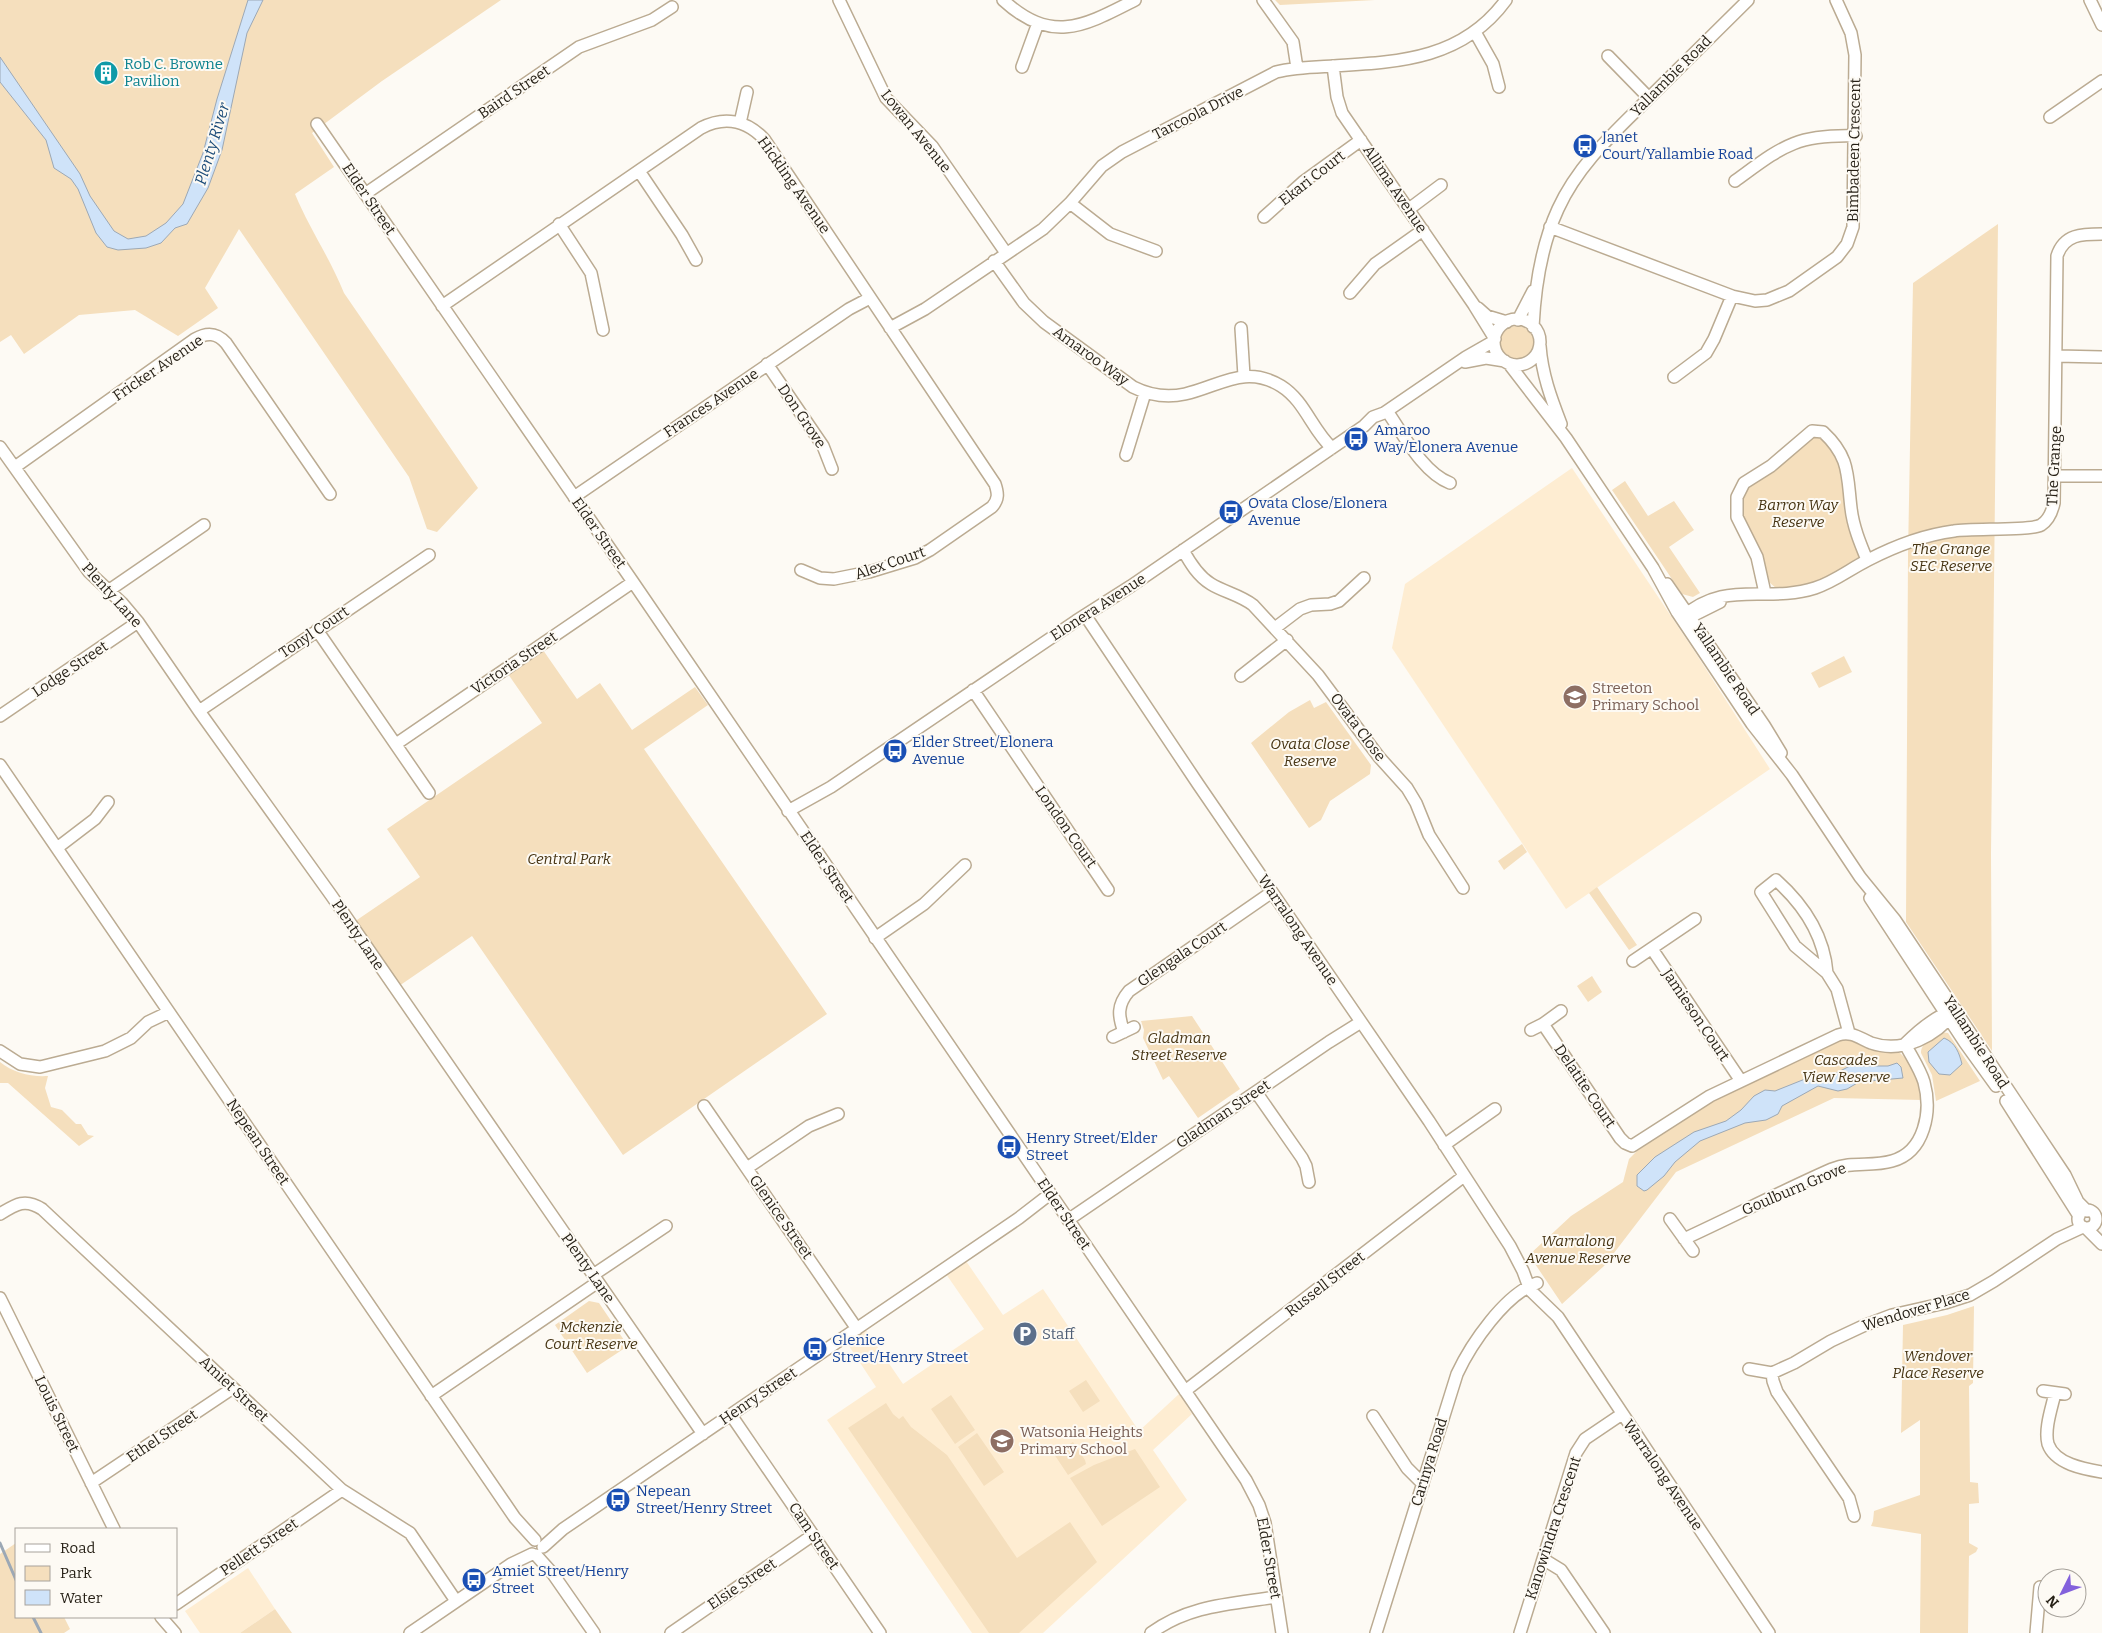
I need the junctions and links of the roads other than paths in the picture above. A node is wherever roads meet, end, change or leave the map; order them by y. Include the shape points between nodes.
1 (839, 0) edge
2 (1003, 0) edge
3 (1135, 0) edge
4 (1263, 0) edge
5 (1506, 0) edge
6 (1748, 0) edge
7 (1836, 0) edge
8 (2090, 0) edge
9 (672, 6) dead end
10 (1038, 23) junction
11 (2102, 25) edge
12 (1475, 32) junction
13 (1608, 56) dead end
14 (1333, 66) junction
15 (1022, 67) dead end
16 (1297, 68) junction
17 (2102, 81) edge
18 (1499, 87) dead end
19 (747, 92) dead end
20 (1648, 98) junction
21 (2050, 117) dead end
22 (740, 123) junction
23 (317, 124) dead end
24 (1856, 136) junction
25 (1361, 140) junction
26 (639, 171) junction
27 (1735, 181) dead end
28 (1441, 185) dead end
29 (365, 194) junction
30 (1070, 203) junction
31 (1408, 209) junction
32 (1264, 217) dead end
33 (560, 224) junction
34 (1550, 227) junction
35 (1423, 230) junction
36 (2102, 234) edge
37 (1156, 251) dead end
38 (1006, 254) junction
39 (696, 260) dead end
40 (994, 261) junction
41 (1535, 288) junction
42 (1350, 293) dead end
43 (869, 295) junction
44 (1732, 296) junction
45 (1474, 305) junction
46 (442, 306) junction
47 (1513, 321) junction
48 (1533, 327) junction
49 (1242, 328) dead end
50 (603, 330) dead end
51 (893, 331) junction
52 (1494, 340) junction
53 (1540, 346) junction
54 (2056, 356) junction
55 (2102, 357) edge
56 (1507, 362) junction
57 (767, 364) junction
58 (1453, 366) junction
59 (1244, 376) junction
60 (1674, 377) dead end
61 (1145, 393) junction
62 (1386, 412) junction
63 (1566, 438) junction
64 (0, 447) edge
65 (1332, 448) junction
66 (1126, 455) dead end
67 (14, 467) junction
68 (832, 469) dead end
69 (2056, 476) junction
70 (2102, 476) edge
71 (1450, 483) dead end
72 (330, 494) dead end
73 (574, 497) junction
74 (996, 503) joint
75 (204, 525) dead end
76 (1183, 550) junction
77 (429, 554) dead end
78 (1867, 560) junction
79 (801, 570) dead end
80 (1364, 578) dead end
81 (633, 582) junction
82 (108, 591) junction
83 (1765, 593) junction
84 (1085, 615) junction
85 (1687, 616) junction
86 (138, 622) junction
87 (1275, 628) junction
88 (317, 630) junction
89 (1287, 640) junction
90 (1241, 676) dead end
91 (973, 690) junction
92 (199, 711) junction
93 (0, 716) edge
94 (396, 744) junction
95 (0, 765) edge
96 (429, 793) dead end
97 (108, 802) dead end
98 (791, 815) junction
99 (56, 848) junction
100 (965, 865) dead end
101 (1463, 888) dead end
102 (1108, 890) dead end
103 (1272, 892) junction
104 (1695, 919) dead end
105 (875, 938) junction
106 (1652, 949) junction
107 (1633, 961) dead end
108 (1827, 973) junction
109 (1560, 1011) dead end
110 (169, 1012) junction
111 (1950, 1014) junction
112 (1360, 1020) junction
113 (1543, 1024) junction
114 (1531, 1030) dead end
115 (1849, 1033) junction
116 (1113, 1037) dead end
117 (1905, 1044) junction
118 (0, 1051) edge
119 (1741, 1081) junction
120 (1256, 1092) junction
121 (704, 1106) dead end
122 (1495, 1109) dead end
123 (838, 1114) dead end
124 (1444, 1145) junction
125 (747, 1168) junction
126 (1464, 1176) junction
127 (1309, 1182) dead end
128 (1050, 1194) junction
129 (0, 1214) edge
130 (1068, 1220) junction
131 (1670, 1220) dead end
132 (2085, 1220) junction
133 (666, 1226) dead end
134 (2102, 1235) edge
135 (1684, 1239) junction
136 (2102, 1244) edge
137 (1692, 1251) dead end
138 (595, 1278) junction
139 (1532, 1286) junction
140 (0, 1298) edge
141 (857, 1329) junction
142 (1749, 1369) dead end
143 (1772, 1373) junction
144 (233, 1388) junction
145 (1185, 1391) junction
146 (2054, 1392) dead end
147 (432, 1396) junction
148 (1622, 1414) junction
149 (731, 1415) junction
150 (1373, 1416) dead end
151 (703, 1434) junction
152 (2102, 1472) edge
153 (91, 1483) junction
154 (1423, 1484) junction
155 (342, 1490) junction
156 (1854, 1516) dead end
157 (114, 1528) edge
158 (813, 1535) junction
159 (535, 1548) junction
160 (1543, 1559) junction
161 (1276, 1597) junction
162 (456, 1601) junction
163 (178, 1603) edge
164 (162, 1618) edge
165 (2037, 1618) edge
166 (175, 1633) edge
167 (410, 1633) edge
168 (594, 1633) edge
169 (671, 1633) edge
170 (880, 1633) edge
171 (1151, 1633) edge
172 (1282, 1633) edge
173 (1376, 1633) edge
174 (1520, 1633) edge
175 (1604, 1633) edge
176 (1770, 1633) edge
177 (2036, 1633) edge

1 - 38 street, Lowan Avenue via 886,98 932,146
2 - 10 street
3 - 10 street via 1089,23 1066,27
4 - 16 street via 1293,42
5 - 12 street, Tarcoola Drive
6 - 20 street, Yallambie Road
7 - 24 street, Bimbadeen Crescent via 1854,44
8 - 11 street
9 - 29 street, Baird Street via 646,23 579,47
10 - 15 street
12 - 14 street, Tarcoola Drive via 1443,50 1415,58
12 - 18 street via 1493,64
13 - 20 street
14 - 16 street, Tarcoola Drive
14 - 25 street, Allima Avenue via 1340,108
16 - 30 street, Tarcoola Drive via 1266,77 1122,152 1102,166
17 - 21 street
19 - 22 street
20 - 34 street, Yallambie Road via 1588,160 1568,190
22 - 26 street, Hickling Avenue via 721,120 711,123
22 - 43 street, Hickling Avenue via 764,139
23 - 29 street, Elder Street
24 - 27 street via 1820,136 1795,142
24 - 44 street, Bimbadeen Crescent via 1854,227 1837,257 1778,297 1754,301
25 - 31 street, Allima Avenue
25 - 32 street, Ekari Court via 1303,182
26 - 33 street, Hickling Avenue
26 - 39 street
28 - 31 street
29 - 46 street, Elder Street
30 - 37 street via 1110,234
30 - 38 street, Tarcoola Drive via 1043,229
31 - 35 street, Allima Avenue
33 - 46 street, Hickling Avenue
33 - 50 street via 591,273
34 - 41 street, Yallambie Road
34 - 44 street, Bimbadeen Crescent
35 - 42 street via 1375,264
35 - 45 street, Allima Avenue
36 - 54 street, The Grange via 2077,235 2065,241 2059,251
38 - 40 street, Tarcoola Drive
40 - 51 street, Tarcoola Drive
40 - 61 street, Amaroo Way via 1024,303 1044,322 1119,378
41 - 47 street, Yallambie Road
41 - 48 street, Yallambie Road
43 - 51 street, Hickling Avenue
43 - 57 street, Frances Avenue
44 - 60 street via 1706,352
45 - 47 street, Allima Avenue via 1487,316
45 - 52 street, Allima Avenue
46 - 73 street, Elder Street
47 - 48 street
47 - 52 street via 1497,332
48 - 53 street via 1538,332
49 - 59 street
51 - 74 street, Hickling Avenue via 995,484
52 - 56 street via 1497,353
52 - 58 street, Elonera Avenue
53 - 56 street via 1528,362 1516,365
53 - 63 street, Yallambie Road via 1546,385
54 - 55 street
54 - 69 street, The Grange
56 - 58 street, Elonera Avenue via 1486,358
56 - 63 street, Yallambie Road
57 - 68 street, Don Grove via 823,446
57 - 73 street, Frances Avenue
58 - 62 street, Elonera Avenue
59 - 61 street, Amaroo Way via 1184,394
59 - 65 street, Amaroo Way via 1271,381 1288,392
61 - 66 street
62 - 65 street, Elonera Avenue via 1373,417
62 - 71 street via 1430,471
63 - 85 street, Yallambie Road
64 - 67 street, Plenty Lane
65 - 76 street, Elonera Avenue
67 - 72 street, Fricker Avenue via 195,339 210,334 226,343
67 - 82 street, Plenty Lane via 88,572
69 - 70 street
69 - 78 street, The Grange via 2053,510 2040,525 1936,534
73 - 81 street, Elder Street
74 - 79 street, Alex Court via 915,558 834,579 820,578
75 - 82 street
76 - 84 street, Elonera Avenue
76 - 87 street, Ovata Close via 1204,579 1244,598
77 - 88 street, Tonyl Court
78 - 83 street, The Grange via 1827,584 1790,593
78 - 83 street via 1853,521 1850,480 1843,458 1823,432 1812,431 1771,466 1744,483 1737,497 1737,517 1757,557
80 - 87 street via 1339,601 1305,607
81 - 94 street, Victoria Street
81 - 98 street, Elder Street
82 - 86 street, Plenty Lane
83 - 85 street, The Grange via 1733,595
84 - 91 street, Elonera Avenue
84 - 103 street, Warralong Avenue
85 - 111 street, Yallambie Road via 1757,732 1792,775 1860,877 1895,920
86 - 92 street, Plenty Lane
86 - 93 street, Lodge Street
87 - 89 street, Ovata Close
88 - 92 street, Tonyl Court
88 - 94 street
89 - 90 street
89 - 101 street, Ovata Close via 1407,788 1429,835
91 - 98 street, Elonera Avenue
91 - 102 street, London Court
92 - 138 street, Plenty Lane via 331,895
94 - 96 street
95 - 99 street, Nepean Street
97 - 99 street via 95,819
98 - 105 street, Elder Street
99 - 110 street, Nepean Street
100 - 105 street via 924,904
103 - 112 street, Warralong Avenue
103 - 116 street, Glengala Court via 1129,992 1122,1000 1119,1013 1129,1029
104 - 106 street
105 - 128 street, Elder Street
106 - 107 street
106 - 119 street, Jamieson Court
108 - 108 street via 1822,945 1813,924 1797,900 1776,880 1761,892 1794,946
108 - 115 street via 1837,989
109 - 113 street
110 - 118 street via 105,1051 40,1067 20,1064
110 - 147 street, Nepean Street
111 - 117 street via 1923,1039
111 - 132 street, Yallambie Road via 2065,1175
112 - 120 street, Gladman Street
112 - 124 street, Warralong Avenue
113 - 114 street
113 - 119 street, Delatite Court via 1620,1138 1629,1146 1702,1100
115 - 117 street via 1878,1044
115 - 119 street via 1838,1035
117 - 135 street, Goulburn Grove via 1926,1092 1924,1127 1911,1151 1886,1163 1839,1166
120 - 127 street via 1302,1158
120 - 130 street, Gladman Street
121 - 125 street, Glenice Street
122 - 124 street
123 - 125 street via 809,1126
124 - 126 street, Warralong Avenue
125 - 141 street, Glenice Street
126 - 139 street, Warralong Avenue via 1523,1261
126 - 145 street, Russell Street
128 - 130 street, Elder Street
128 - 141 street, Henry Street
129 - 144 street, Amiet Street via 25,1202 42,1209
130 - 145 street, Elder Street
131 - 135 street
132 - 134 street, Yallambie Road
132 - 136 street, Yallambie Road
132 - 143 street, Wendover Place via 1970,1295 1863,1326
133 - 138 street
135 - 137 street
138 - 147 street
138 - 151 street, Plenty Lane
139 - 148 street, Warralong Avenue via 1550,1301
139 - 154 street, Carinya Road via 1508,1304 1480,1335 1463,1362
140 - 153 street, Louis Street
141 - 149 street, Henry Street
142 - 143 street
143 - 156 street via 1777,1392 1849,1498
144 - 153 street, Ethel Street
144 - 155 street, Amiet Street
145 - 161 street, Elder Street via 1246,1480 1259,1505 1268,1538
146 - 152 street via 2048,1431 2051,1449 2070,1463
147 - 159 street, Nepean Street
148 - 160 street, Kanowindra Crescent via 1591,1434 1579,1447
148 - 176 street, Warralong Avenue
149 - 151 street, Henry Street
149 - 158 street, Cam Street
150 - 154 street via 1408,1468
151 - 159 street, Henry Street
153 - 157 street, Louis Street
154 - 173 street, Carinya Road
155 - 162 street, Amiet Street via 410,1533
155 - 163 street, Pellett Street
158 - 169 street, Elsie Street
158 - 170 street, Cam Street
159 - 162 street, Henry Street
159 - 168 street, Nepean Street
160 - 174 street, Kanowindra Crescent
160 - 175 street via 1561,1570
161 - 171 street via 1200,1608 1174,1618
161 - 172 street, Elder Street
162 - 167 street, Henry Street
164 - 166 street
165 - 177 street

